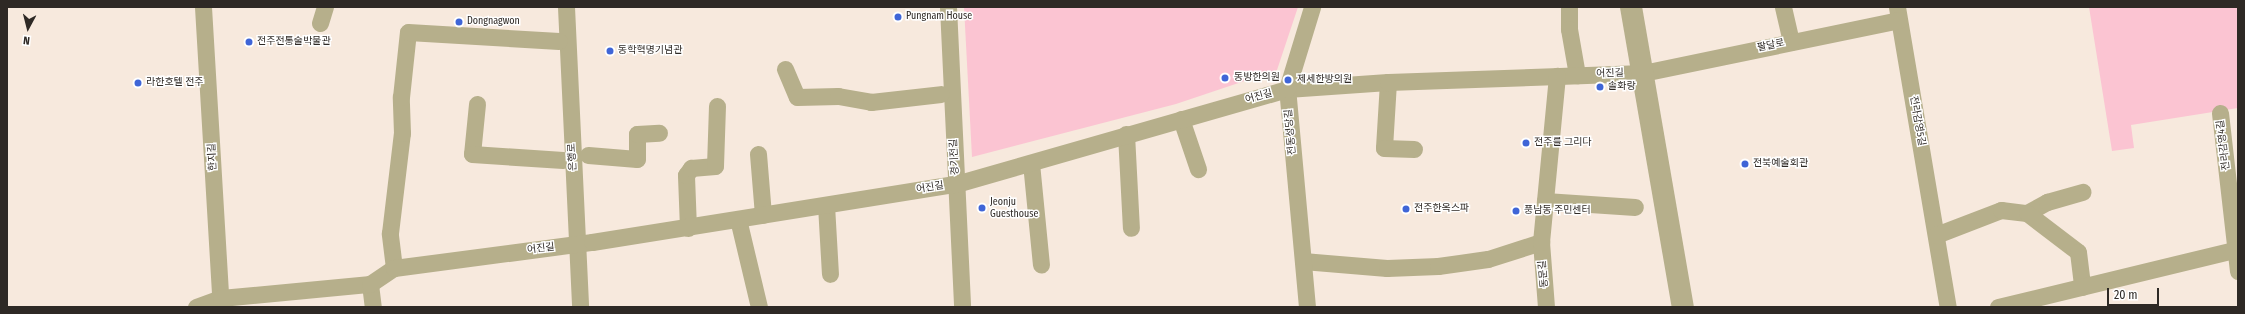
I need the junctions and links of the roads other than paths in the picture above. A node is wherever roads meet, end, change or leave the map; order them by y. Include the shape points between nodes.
1 (203, 7) edge
2 (566, 7) edge
3 (948, 7) edge
4 (1312, 7) edge
5 (1569, 7) edge
6 (1631, 7) edge
7 (1782, 7) edge
8 (1898, 13) edge
9 (559, 41) dead end
10 (1791, 42) junction
11 (785, 68) dead end
12 (1643, 73) junction
13 (1576, 75) junction
14 (1557, 76) junction
15 (1388, 82) junction
16 (1287, 89) junction
17 (941, 94) dead end
18 (477, 104) dead end
19 (717, 106) dead end
20 (2220, 113) dead end
21 (1181, 120) junction
22 (659, 133) dead end
23 (1126, 134) junction
24 (1414, 150) dead end
25 (758, 154) dead end
26 (588, 155) dead end
27 (563, 160) dead end
28 (1031, 163) junction
29 (1198, 169) dead end
30 (956, 184) junction
31 (2083, 192) dead end
32 (1545, 201) junction
33 (826, 205) junction
34 (1635, 207) dead end
35 (2027, 213) junction
36 (763, 215) junction
37 (738, 219) junction
38 (688, 228) junction
39 (1131, 228) dead end
40 (1936, 235) junction
41 (1541, 242) junction
42 (577, 244) junction
43 (2237, 249) edge
44 (1303, 261) junction
45 (1041, 265) dead end
46 (394, 268) junction
47 (2238, 271) edge
48 (830, 274) dead end
49 (370, 284) junction
50 (2082, 287) junction
51 (221, 303) edge
52 (196, 307) edge
53 (373, 307) edge
54 (580, 307) edge
55 (759, 307) edge
56 (962, 307) edge
57 (1307, 307) edge
58 (1546, 307) edge
59 (1683, 307) edge
60 (1948, 307) edge
61 (1998, 307) edge

1 - 51 street, 한지길
2 - 42 street, 은행로
3 - 30 street, 경기전길
4 - 16 street, 전동성당길
5 - 13 street via 1569,29
6 - 12 street
7 - 10 street
8 - 10 street, 팔달로
8 - 40 street, 전라감영5길
9 - 46 street via 408,32 400,97 402,133 390,233
10 - 12 street, 팔달로
11 - 17 street via 797,97 838,96 871,102
12 - 13 street, 어진길
12 - 59 street
13 - 14 street, 어진길
14 - 15 street, 어진길
14 - 32 street
15 - 16 street, 어진길
15 - 24 street via 1384,148
16 - 21 street, 어진길
16 - 44 street, 전동성당길
18 - 27 street, 은행로 via 472,154
19 - 38 street via 715,166 691,168 686,175
20 - 43 street, 전라감영4길
21 - 23 street, 어진길
21 - 29 street
22 - 26 street, 은행로 via 637,134 637,159
23 - 28 street, 어진길
23 - 39 street
25 - 36 street
28 - 30 street, 어진길
28 - 45 street
30 - 33 street, 어진길
30 - 56 street, 경기전길
31 - 35 street via 2047,202
32 - 34 street
32 - 41 street
33 - 36 street, 어진길
33 - 48 street
35 - 40 street via 2001,210
35 - 50 street via 2078,252
36 - 37 street, 어진길
37 - 38 street, 어진길
37 - 55 street
38 - 42 street, 어진길
40 - 60 street, 전라감영5길
41 - 44 street via 1488,259 1438,266 1387,268
41 - 58 street, 동문길
42 - 46 street, 어진길
42 - 54 street, 은행로
43 - 47 street, 전라감영4길
43 - 50 street
44 - 57 street, 전동성당길
46 - 49 street, 어진길
49 - 51 street, 어진길
49 - 53 street
50 - 61 street
51 - 52 street, 어진길

